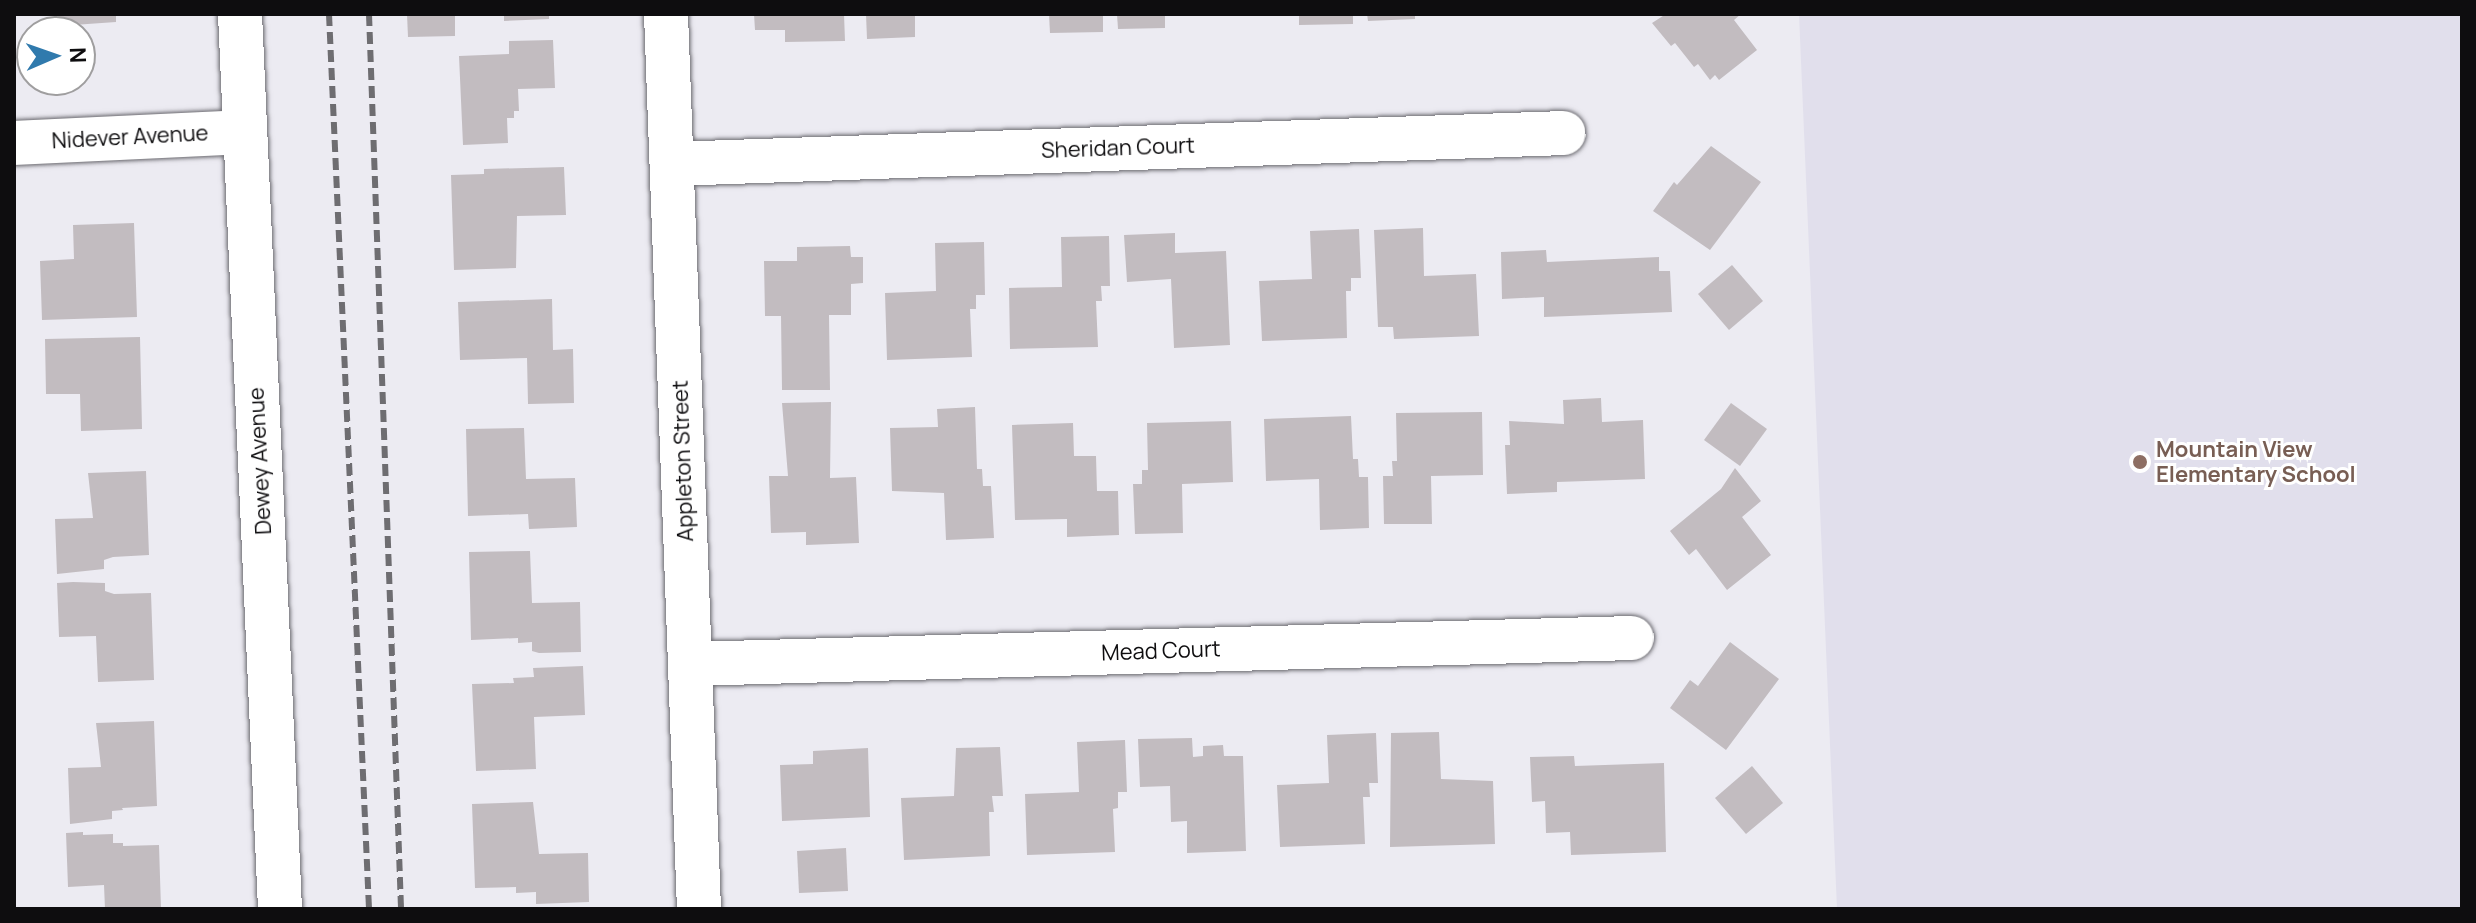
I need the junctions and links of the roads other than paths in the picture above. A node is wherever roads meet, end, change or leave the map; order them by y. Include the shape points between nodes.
1 (240, 14) edge
2 (666, 14) edge
3 (245, 132) junction
4 (1563, 133) dead end
5 (14, 143) edge
6 (673, 164) junction
7 (1632, 638) dead end
8 (690, 664) junction
9 (280, 909) edge
10 (699, 909) edge

1 - 3 street, Dewey Avenue
2 - 6 street, Appleton Street
3 - 5 street, Nidever Avenue
3 - 9 street, Dewey Avenue
4 - 6 street, Sheridan Court
6 - 8 street, Appleton Street
7 - 8 street, Mead Court
8 - 10 street, Appleton Street

